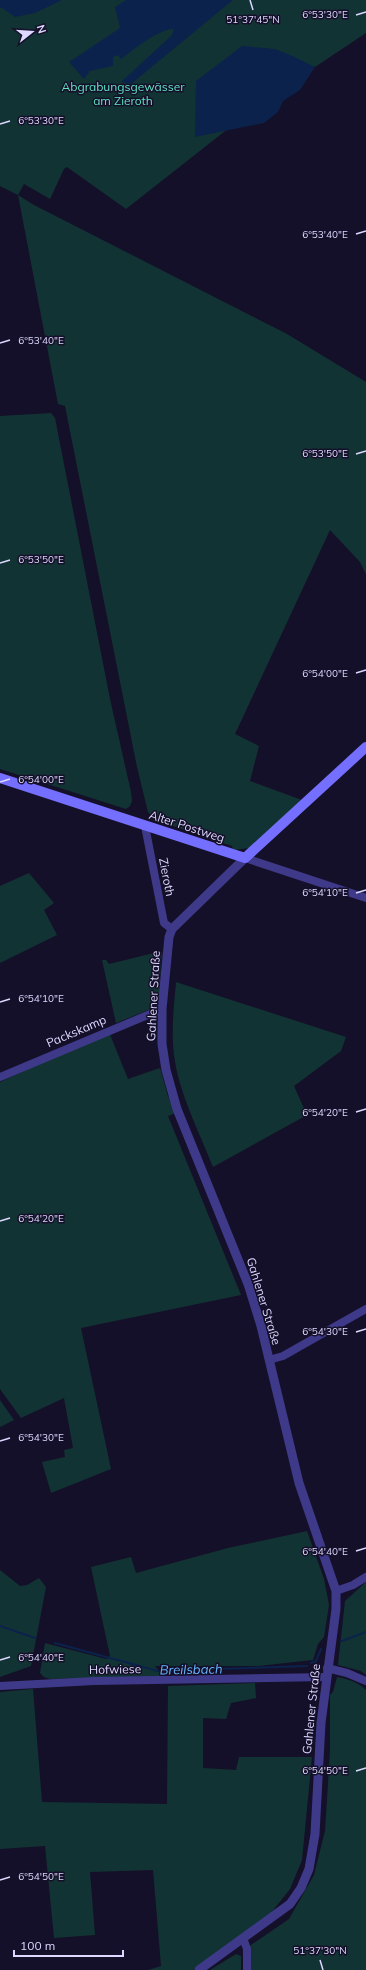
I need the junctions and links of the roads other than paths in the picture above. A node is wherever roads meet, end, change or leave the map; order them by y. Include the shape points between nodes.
1 (366, 747) edge
2 (0, 778) edge
3 (144, 826) junction
4 (245, 858) junction
5 (366, 898) edge
6 (172, 929) junction
7 (162, 1009) junction
8 (0, 1077) edge
9 (366, 1309) edge
10 (269, 1360) junction
11 (366, 1576) edge
12 (336, 1591) junction
13 (326, 1672) junction
14 (366, 1681) edge
15 (0, 1686) edge
16 (243, 1938) junction
17 (199, 1970) edge
18 (247, 1970) edge

1 - 4 main road
2 - 3 main road, Alter Postweg
3 - 4 main road, Alter Postweg
3 - 6 street, Zieroth via 164,923
4 - 5 street, Alter Postweg
4 - 6 street
6 - 7 street, Gahlener Straße
7 - 8 street, Packskamp
7 - 10 street, Gahlener Straße via 162,1044 177,1109 248,1284
9 - 10 street, Gahlener Straße via 283,1356
10 - 12 street, Gahlener Straße via 299,1483
11 - 12 street via 353,1585
12 - 13 street, Gahlener Straße via 336,1609
13 - 14 street, Hofwiese via 347,1673
13 - 15 street, Hofwiese
13 - 16 street, Gahlener Straße via 315,1834 309,1869 301,1888 290,1904
16 - 17 street, Gahlener Straße
16 - 18 street via 247,1949

